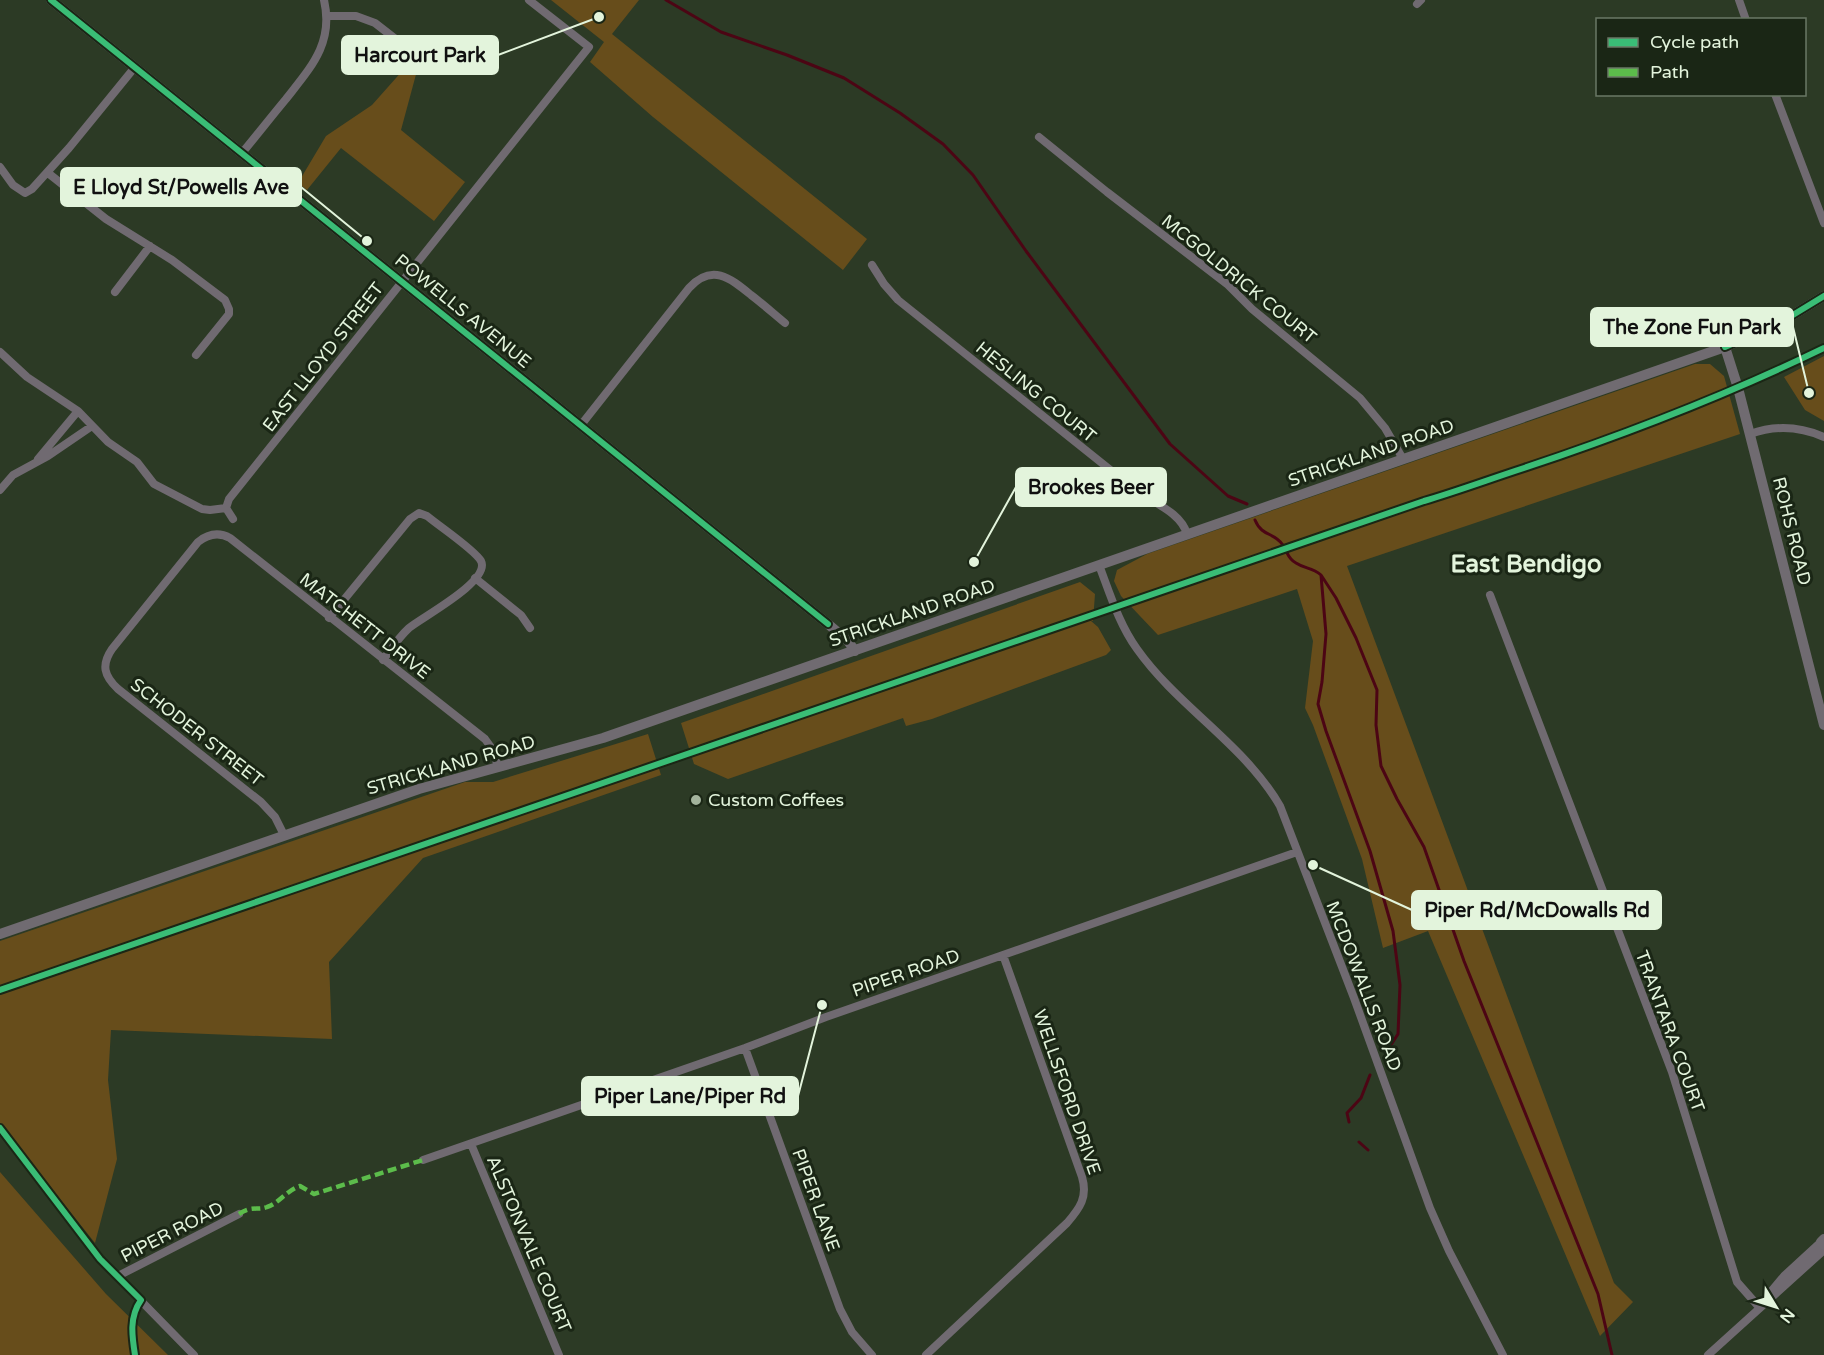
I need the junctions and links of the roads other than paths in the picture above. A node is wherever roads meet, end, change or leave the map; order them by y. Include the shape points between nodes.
1 (51, 0) edge
2 (324, 0) edge
3 (529, 0) edge
4 (1739, 0) edge
5 (327, 16) junction
6 (1745, 18) edge
7 (135, 67) junction
8 (434, 69) dead end
9 (1776, 96) edge
10 (1039, 136) dead end
11 (242, 153) junction
12 (0, 167) edge
13 (48, 173) junction
14 (1824, 223) edge
15 (150, 246) junction
16 (872, 265) dead end
17 (402, 282) junction
18 (115, 292) dead end
19 (1824, 296) edge
20 (785, 323) dead end
21 (1725, 347) junction
22 (196, 355) dead end
23 (2, 357) edge
24 (78, 411) junction
25 (580, 425) junction
26 (92, 426) junction
27 (1750, 434) junction
28 (1824, 437) edge
29 (1403, 459) junction
30 (35, 462) junction
31 (0, 490) edge
32 (226, 508) junction
33 (232, 519) dead end
34 (1187, 534) junction
35 (1099, 566) junction
36 (475, 578) junction
37 (1490, 595) dead end
38 (329, 618) junction
39 (530, 628) dead end
40 (112, 649) joint
41 (855, 651) junction
42 (383, 660) junction
43 (1824, 725) edge
44 (498, 767) junction
45 (284, 836) junction
46 (1297, 852) junction
47 (0, 933) edge
48 (1003, 955) junction
49 (745, 1048) junction
50 (0, 1128) edge
51 (471, 1144) junction
52 (423, 1160) dead end
53 (239, 1214) dead end
54 (1823, 1244) edge
55 (118, 1276) junction
56 (1759, 1307) junction
57 (194, 1355) edge
58 (559, 1355) edge
59 (872, 1355) edge
60 (926, 1355) edge
61 (1503, 1355) edge
62 (1708, 1355) edge

1 - 7 main road, POWELLS AVENUE
2 - 5 street
3 - 17 street, EAST LLOYD STREET via 589,47
4 - 6 street
5 - 8 street via 356,16 375,23
5 - 11 street via 323,43 315,61
7 - 11 main road, POWELLS AVENUE
7 - 13 street
9 - 14 street
10 - 29 street, MCGOLDRICK COURT via 1227,284 1251,309 1360,398 1385,428
11 - 17 main road, POWELLS AVENUE
12 - 13 street via 25,193
13 - 15 street via 106,219
15 - 18 street
15 - 22 street via 228,304 229,314
16 - 34 street, HESLING COURT via 898,300 1138,492 1173,514
17 - 25 main road, POWELLS AVENUE
17 - 32 street, EAST LLOYD STREET
19 - 21 main road, STRICKLAND ROAD via 1783,321
20 - 25 street via 724,276 711,274 699,279
21 - 27 main road, ROHS ROAD
21 - 29 main road, STRICKLAND ROAD
23 - 24 street
24 - 26 street
24 - 30 street
25 - 41 main road, POWELLS AVENUE via 834,628
26 - 30 street
26 - 32 street via 137,462 163,490 202,508
27 - 28 street via 1787,427
27 - 43 main road, ROHS ROAD
29 - 34 main road, STRICKLAND ROAD
30 - 31 street via 9,478
32 - 33 street
34 - 35 main road, STRICKLAND ROAD
35 - 41 main road, STRICKLAND ROAD
35 - 46 street, MCDOWALLS ROAD via 1119,618 1137,650 1266,784 1285,816
36 - 38 street via 482,566 478,558 428,516 419,513
36 - 39 street via 521,615
36 - 42 street via 453,599 409,628
37 - 56 street, TRANTARA COURT via 1672,1072 1737,1282
38 - 40 street, MATCHETT DRIVE via 230,538 212,535 198,542
38 - 42 street, MATCHETT DRIVE
40 - 45 street, SCHODER STREET via 104,666 109,680 261,802 279,823
41 - 44 main road, STRICKLAND ROAD via 603,738
42 - 44 street, MATCHETT DRIVE via 485,739
44 - 45 main road, STRICKLAND ROAD via 419,789
45 - 47 main road, STRICKLAND ROAD
46 - 48 street, PIPER ROAD
46 - 61 street, MCDOWALLS ROAD via 1430,1208
48 - 49 street, PIPER ROAD
48 - 60 street, WELLSFORD DRIVE via 1082,1177 1084,1195 1067,1223
49 - 51 street, PIPER ROAD
49 - 59 street, PIPER LANE via 840,1309 852,1332
50 - 55 street via 100,1259
51 - 52 street, PIPER ROAD
51 - 58 street, ALSTONVALE COURT
53 - 55 street, PIPER ROAD
54 - 56 street via 1784,1276
55 - 57 street
56 - 62 street

